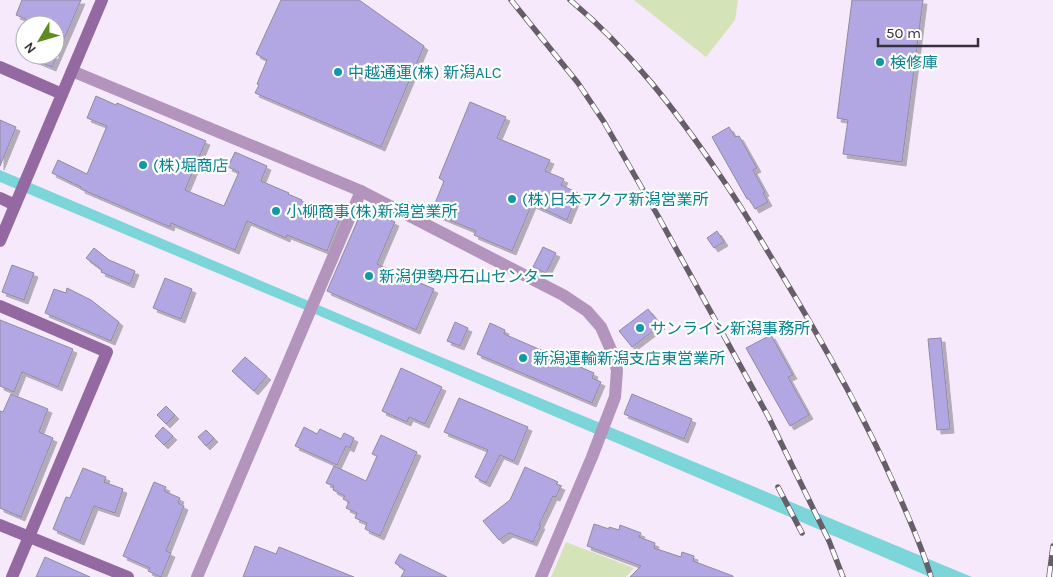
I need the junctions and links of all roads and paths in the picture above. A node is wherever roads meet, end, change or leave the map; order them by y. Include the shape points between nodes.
1 (102, 0) edge
2 (0, 67) edge
3 (72, 71) junction
4 (62, 94) junction
5 (361, 191) junction
6 (0, 198) edge
7 (15, 205) junction
8 (0, 242) edge
9 (0, 306) edge
10 (0, 525) edge
11 (29, 537) junction
12 (12, 577) edge
13 (128, 577) edge
14 (197, 577) edge
15 (541, 577) edge

1 - 3 street
2 - 4 street
3 - 4 street
3 - 5 street
4 - 7 street
5 - 14 street
5 - 15 street via 563,295 587,311 601,328 616,370 615,397
6 - 7 street
7 - 8 street
9 - 11 street via 107,352
10 - 11 street
11 - 12 street
11 - 13 street

